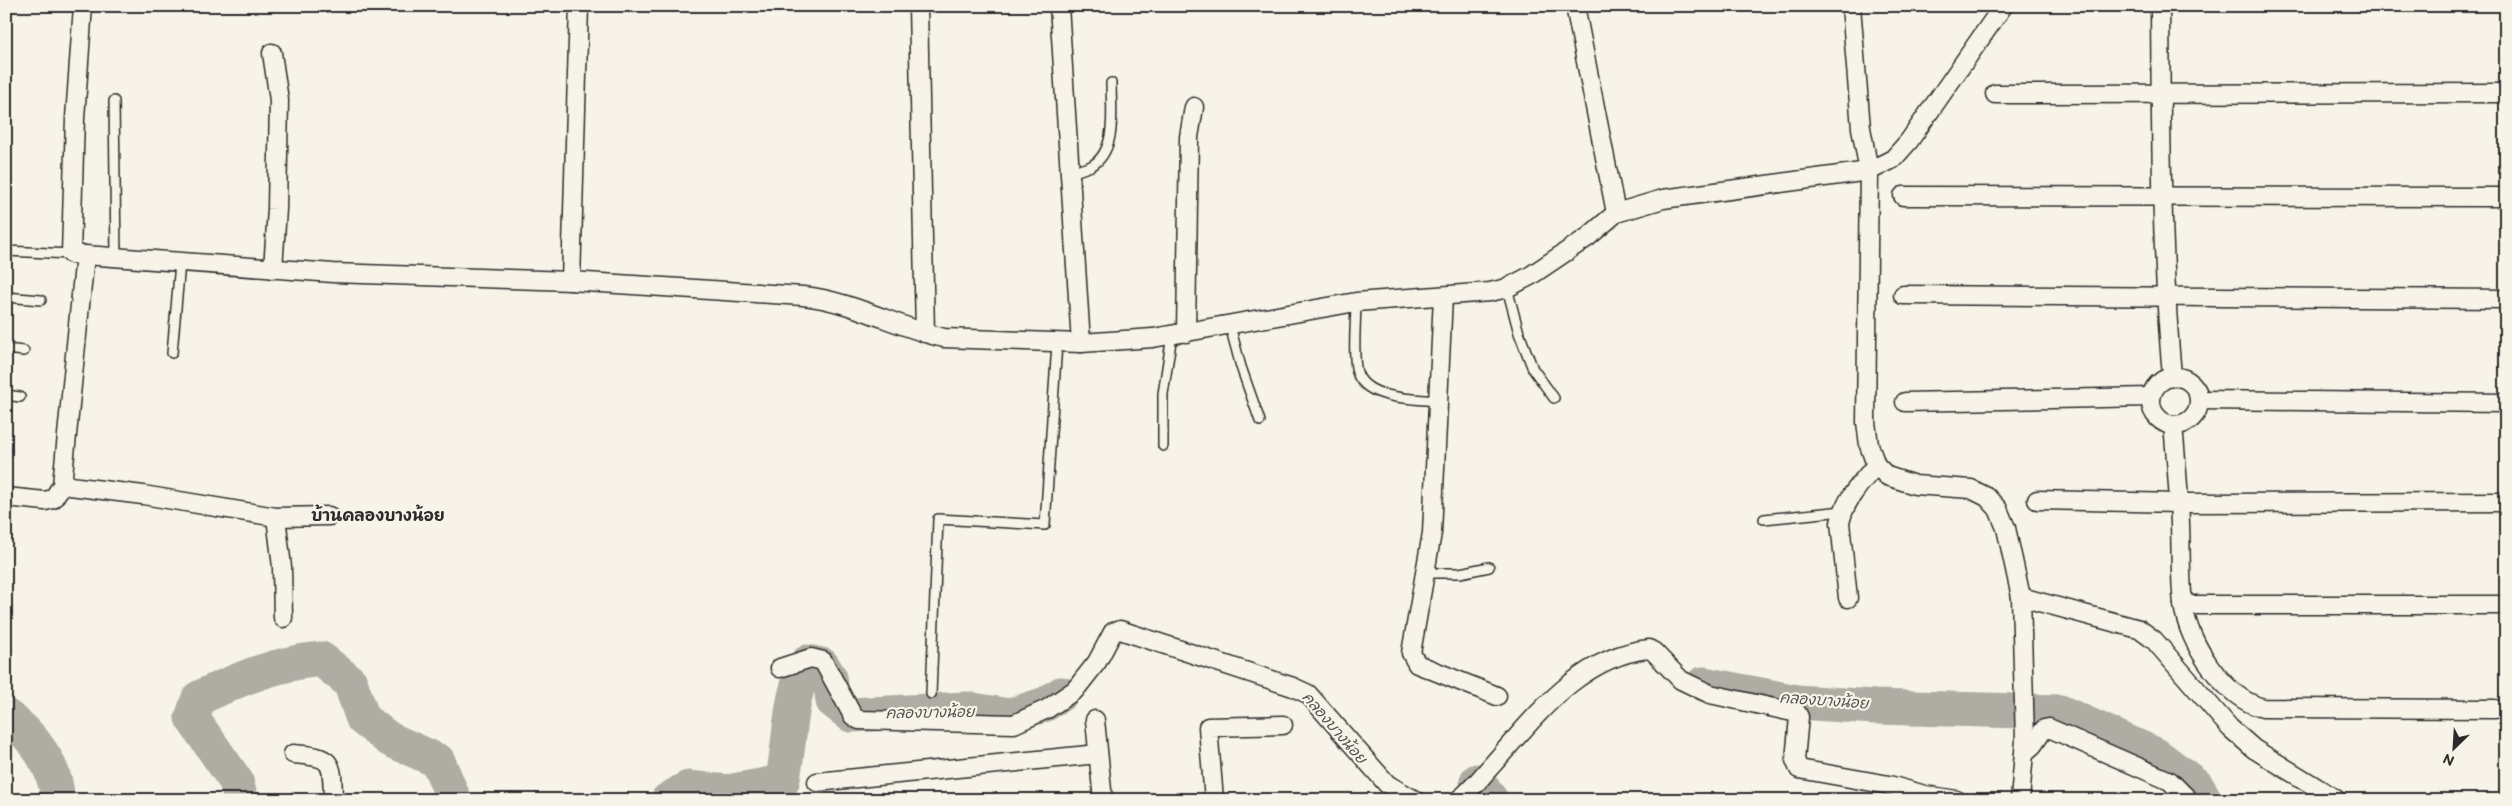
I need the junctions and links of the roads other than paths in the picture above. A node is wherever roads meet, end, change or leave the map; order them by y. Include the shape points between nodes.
1 (83, 6) edge
2 (579, 6) edge
3 (918, 6) edge
4 (1059, 6) edge
5 (1576, 6) edge
6 (1851, 6) edge
7 (2002, 6) edge
8 (2160, 6) edge
9 (272, 53) dead end
10 (1111, 83) dead end
11 (2160, 92) junction
12 (2506, 93) edge
13 (1995, 94) dead end
14 (114, 101) dead end
15 (1194, 107) dead end
16 (1869, 171) junction
17 (1069, 173) junction
18 (1903, 196) dead end
19 (2506, 197) edge
20 (2161, 198) junction
21 (1616, 213) junction
22 (6, 251) edge
23 (78, 255) junction
24 (116, 258) junction
25 (180, 263) junction
26 (273, 269) junction
27 (571, 282) junction
28 (1507, 288) junction
29 (1903, 295) dead end
30 (1443, 296) junction
31 (6, 297) edge
32 (2165, 298) junction
33 (2506, 299) edge
34 (41, 300) dead end
35 (1356, 302) junction
36 (1230, 326) junction
37 (925, 333) junction
38 (1179, 334) junction
39 (1057, 343) junction
40 (1081, 343) junction
41 (6, 349) edge
42 (24, 351) dead end
43 (172, 353) dead end
44 (2172, 376) junction
45 (6, 395) edge
46 (20, 397) dead end
47 (2151, 397) junction
48 (1554, 398) dead end
49 (2200, 400) junction
50 (1439, 401) junction
51 (1905, 402) dead end
52 (2506, 403) edge
53 (1260, 421) dead end
54 (2174, 425) junction
55 (1163, 446) dead end
56 (1876, 465) junction
57 (62, 485) junction
58 (6, 497) edge
59 (2037, 500) dead end
60 (2506, 502) edge
61 (2180, 503) junction
62 (1843, 511) junction
63 (329, 516) dead end
64 (276, 517) junction
65 (1764, 519) dead end
66 (1489, 566) dead end
67 (1426, 573) junction
68 (2021, 597) junction
69 (1848, 598) dead end
70 (2183, 605) junction
71 (2506, 605) edge
72 (284, 618) dead end
73 (780, 668) dead end
74 (931, 694) dead end
75 (1497, 696) dead end
76 (2495, 709) dead end
77 (1095, 720) dead end
78 (1283, 725) dead end
79 (2025, 746) junction
80 (293, 754) dead end
81 (1098, 754) junction
82 (816, 782) dead end
83 (334, 800) edge
84 (1103, 800) edge
85 (1214, 800) edge
86 (1414, 800) edge
87 (1458, 800) edge
88 (1957, 800) edge
89 (2020, 800) edge
90 (2189, 800) edge
91 (2337, 800) edge

1 - 23 street
2 - 27 street
3 - 37 street
4 - 17 street
5 - 21 street
6 - 16 street
7 - 16 street via 1894,159
8 - 11 street
9 - 26 street via 279,100
10 - 17 lane via 1109,142 1092,165
11 - 12 street
11 - 13 street
11 - 20 street
14 - 24 lane
15 - 38 street via 1188,147
16 - 21 street via 1663,199
16 - 56 street via 1866,422
17 - 40 street
18 - 20 street
19 - 20 street
20 - 32 street
21 - 28 street via 1588,237
22 - 23 lane
23 - 24 street
23 - 57 street
24 - 25 street
25 - 26 street
25 - 43 lane
26 - 27 street
27 - 37 street via 820,298
28 - 30 street
28 - 48 lane via 1533,369
29 - 32 street
30 - 35 street
30 - 50 street
31 - 34 lane
32 - 33 street
32 - 44 street
35 - 36 street
35 - 50 lane via 1357,375 1365,384 1396,398
36 - 38 street
36 - 53 lane
37 - 39 street via 959,340
38 - 40 street
38 - 55 lane via 1163,394
39 - 40 street
39 - 74 lane via 1045,525 938,519
41 - 42 lane
44 - 47 street via 2158,383
44 - 49 street via 2188,380
45 - 46 lane
47 - 51 street
47 - 54 street via 2154,413 2159,419
49 - 52 street
49 - 54 street via 2195,415 2182,424
50 - 67 street via 1432,533
54 - 61 street
56 - 62 street via 1852,494
56 - 68 street via 1899,482 1971,489 1987,497 1998,509 2006,528
57 - 58 street via 53,499 45,501
57 - 64 street
59 - 61 street
60 - 61 street
61 - 70 street
62 - 65 lane
62 - 69 street via 1840,523
63 - 64 street
64 - 72 street
66 - 67 lane via 1460,573
67 - 75 street via 1412,659 1424,667
68 - 79 street
68 - 91 street via 2139,630 2154,640 2242,739
70 - 71 street
70 - 76 street via 2191,634 2202,655 2226,686 2249,705 2263,708
73 - 86 street via 811,658 823,661 853,716 859,720 1014,724 1047,709 1075,690 1113,632 1120,630 1308,694 1387,784
77 - 81 street
78 - 85 street via 1208,727
79 - 89 street
79 - 90 street via 2033,745 2044,729 2049,728 2170,781
80 - 83 street via 322,757 330,764
81 - 82 street
81 - 84 street
87 - 88 street via 1553,697 1573,681 1606,660 1648,649 1681,680 1710,694 1797,713 1795,760 1799,769

